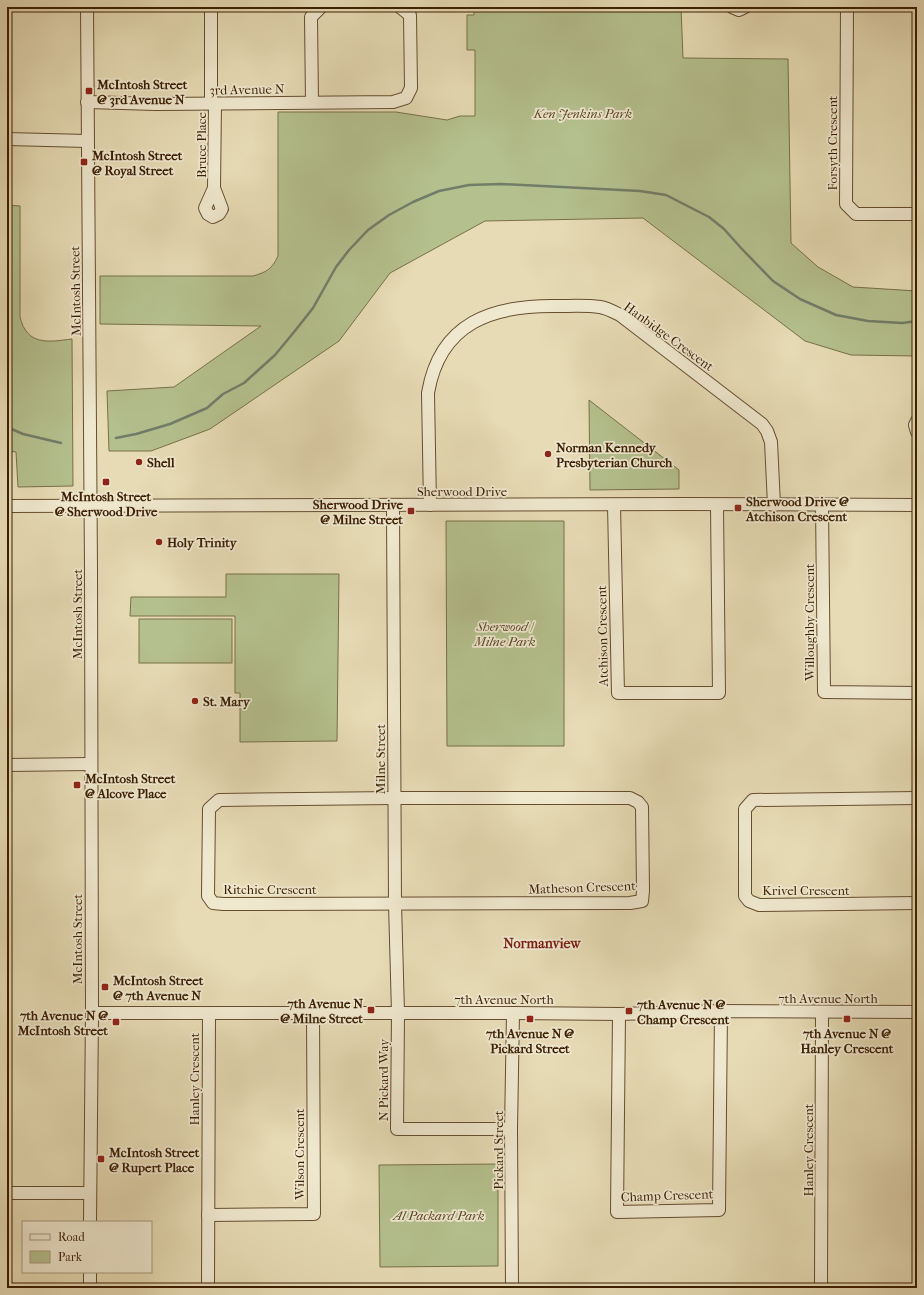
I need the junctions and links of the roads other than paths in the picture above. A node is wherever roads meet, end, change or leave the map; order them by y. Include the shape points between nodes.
1 (87, 7) edge
2 (211, 7) edge
3 (321, 7) edge
4 (400, 7) edge
5 (732, 7) edge
6 (745, 7) edge
7 (847, 7) edge
8 (87, 102) junction
9 (312, 102) junction
10 (213, 103) junction
11 (7, 139) edge
12 (87, 141) junction
13 (214, 188) dead end
14 (917, 214) edge
15 (917, 421) edge
16 (917, 432) edge
17 (393, 505) junction
18 (430, 505) junction
19 (614, 505) junction
20 (717, 505) junction
21 (774, 505) junction
22 (822, 505) junction
23 (917, 505) edge
24 (7, 506) edge
25 (90, 506) junction
26 (917, 693) edge
27 (91, 764) junction
28 (7, 765) edge
29 (394, 798) junction
30 (917, 798) edge
31 (395, 903) junction
32 (917, 904) edge
33 (721, 1011) junction
34 (822, 1012) junction
35 (917, 1012) edge
36 (92, 1013) junction
37 (313, 1013) junction
38 (398, 1013) junction
39 (513, 1013) junction
40 (208, 1014) junction
41 (619, 1014) junction
42 (511, 1129) junction
43 (90, 1192) junction
44 (7, 1193) edge
45 (208, 1215) junction
46 (90, 1221) edge
47 (90, 1273) edge
48 (90, 1288) edge
49 (208, 1288) edge
50 (512, 1288) edge
51 (821, 1288) edge

1 - 8 street, McIntosh Street
2 - 10 street, Bruce Place
3 - 9 street via 311,17
4 - 9 street, 3rd Avenue N via 410,15 411,88 406,98 393,102
5 - 6 street via 738,10
7 - 14 street, Forsyth Crescent via 846,204 856,214
8 - 10 street, 3rd Avenue N
8 - 12 street, McIntosh Street
9 - 10 street, 3rd Avenue N
10 - 13 street, Bruce Place
11 - 12 street
12 - 25 street, McIntosh Street
15 - 16 street
17 - 18 street, Sherwood Drive
17 - 25 street, Sherwood Drive
17 - 29 street, Milne Street
18 - 19 street, Sherwood Drive
18 - 21 street, Hanbidge Crescent via 428,393 437,360 457,333 479,319 498,311 537,306 601,307 620,315 762,424 771,442
19 - 20 street, Sherwood Drive
19 - 20 street, Atchison Crescent via 618,693 719,693
20 - 21 street, Sherwood Drive
21 - 22 street, Sherwood Drive
22 - 23 street, Sherwood Drive
22 - 26 street, Willoughby Crescent via 824,692
24 - 25 street, Sherwood Drive
25 - 27 street, McIntosh Street
27 - 28 street
27 - 36 street, McIntosh Street
29 - 31 street, Milne Street
29 - 31 street, Ritchie Crescent via 219,800 208,810 208,896 213,903 223,904
29 - 31 street, Matheson Crescent via 630,798 642,807 643,892 642,901 630,903
30 - 32 street, Krivel Crescent via 753,800 745,809 745,896 749,901 758,905
31 - 38 street, Milne Street
33 - 34 street, 7th Avenue North
33 - 41 street, 7th Avenue North
33 - 41 street, Champ Crescent via 719,1210 617,1212
34 - 35 street, 7th Avenue North
34 - 51 street, Hanley Crescent
36 - 40 street, 7th Avenue North
36 - 43 street, McIntosh Street
37 - 38 street, 7th Avenue North
37 - 40 street, 7th Avenue North
37 - 45 street, Wilson Crescent via 314,1214
38 - 39 street, 7th Avenue North
38 - 42 street, N Pickard Way via 397,1129
39 - 41 street, 7th Avenue North
39 - 42 street, Pickard Street
40 - 45 street, Hanley Crescent
42 - 50 street, Pickard Street
43 - 44 street
43 - 46 street, McIntosh Street
45 - 49 street, Hanley Crescent
47 - 48 street

